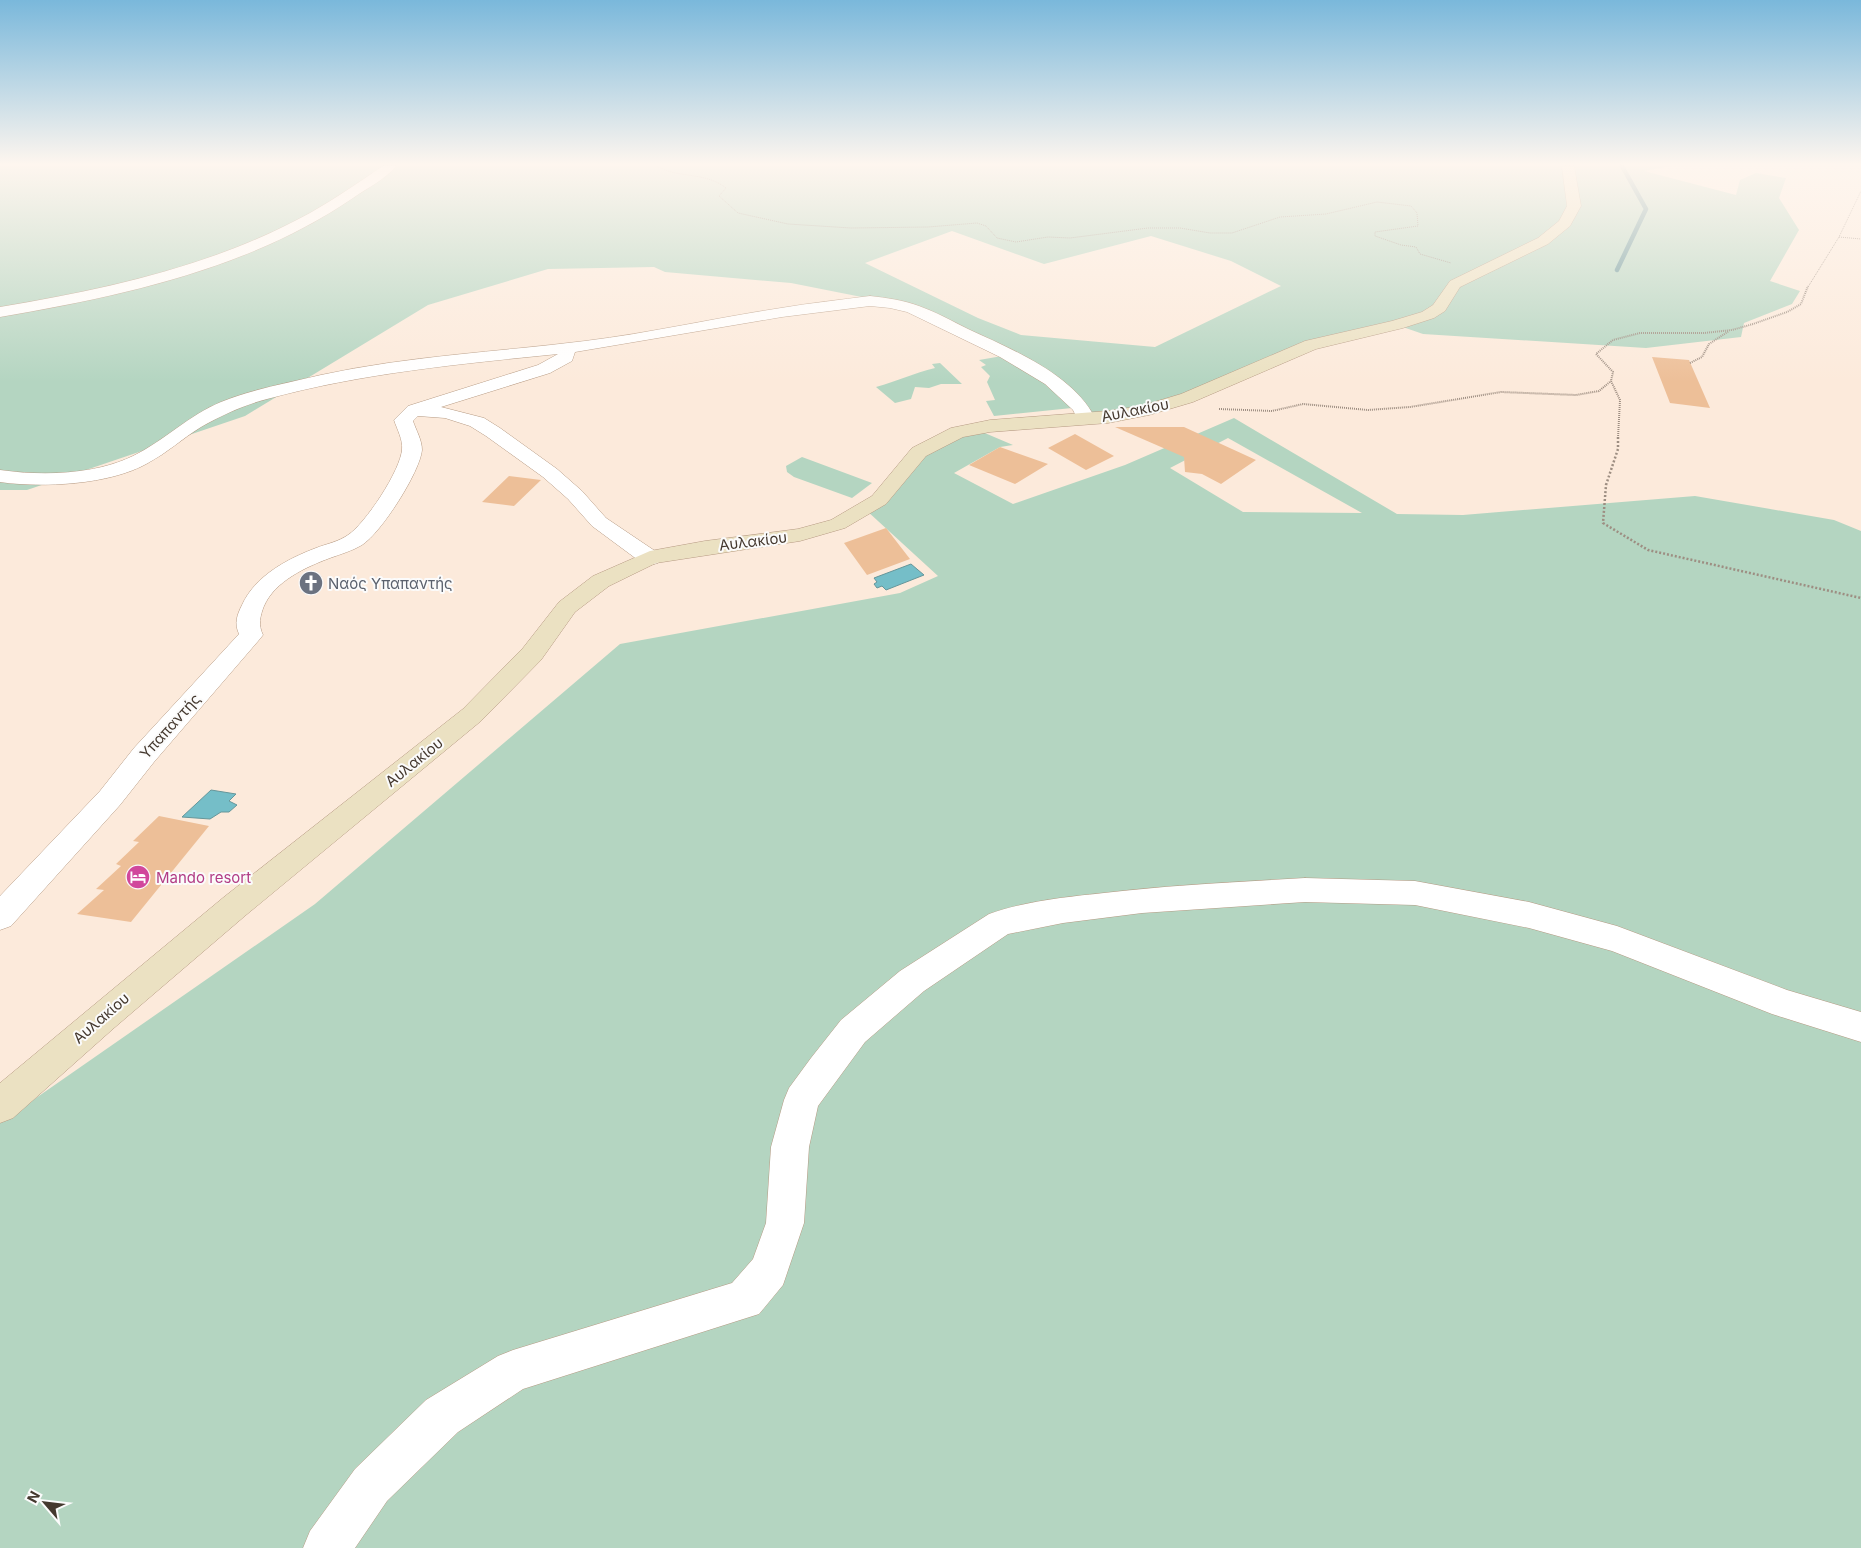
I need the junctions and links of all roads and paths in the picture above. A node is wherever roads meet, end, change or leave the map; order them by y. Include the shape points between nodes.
1 (270, 238) edge
2 (998, 238) edge
3 (1040, 238) edge
4 (1381, 238) edge
5 (1546, 238) edge
6 (1838, 238) edge
7 (1481, 270) junction
8 (0, 312) edge
9 (1732, 330) junction
10 (568, 348) junction
11 (1690, 363) dead end
12 (1611, 381) junction
13 (1187, 398) junction
14 (414, 410) junction
15 (1086, 418) junction
16 (0, 476) edge
17 (650, 558) junction
18 (1861, 598) edge
19 (0, 917) edge
20 (1861, 1027) edge
21 (0, 1106) edge
22 (327, 1548) edge

1 - 8 street via 236,254 146,282 66,301
2 - 3 path via 1016,242
4 - 7 path via 1416,247 1420,254
5 - 7 street, Αυλακίου
6 - 9 path via 1807,288 1801,304 1787,312
7 - 13 street, Αυλακίου via 1455,284 1439,308 1428,315 1311,345
9 - 11 path via 1709,344 1702,357
9 - 12 path via 1640,333 1613,340 1596,354 1613,372
10 - 14 street via 566,356 544,369
10 - 15 street via 839,304 891,303 913,309 1043,375 1081,408
10 - 16 street via 429,362 324,380 227,406 140,460 116,469 84,476 28,480
12 - 13 path via 1600,392 1501,392 1410,407 1368,410 1302,404 1272,411 1233,411
12 - 18 path via 1620,400 1618,449 1606,485 1603,523 1648,550
13 - 15 street, Αυλακίου via 1143,411
14 - 17 street via 477,422 493,432 550,473 599,522
14 - 19 street, Υπαπαντής via 403,420 412,450 403,476 371,524 359,538 296,566 260,593 247,619 251,635 110,798
15 - 17 street, Αυλακίου via 958,432 919,452 872,505 820,531
17 - 21 street, Αυλακίου via 618,571 567,607 532,654 472,715 234,906
20 - 22 street via 1784,1004 1617,939 1530,915 1415,893 1305,890 1152,900 1063,910 1000,924 912,982 853,1031 823,1069 802,1100 790,1147 784,1223 769,1271 745,1300 513,1371 442,1416 371,1485

